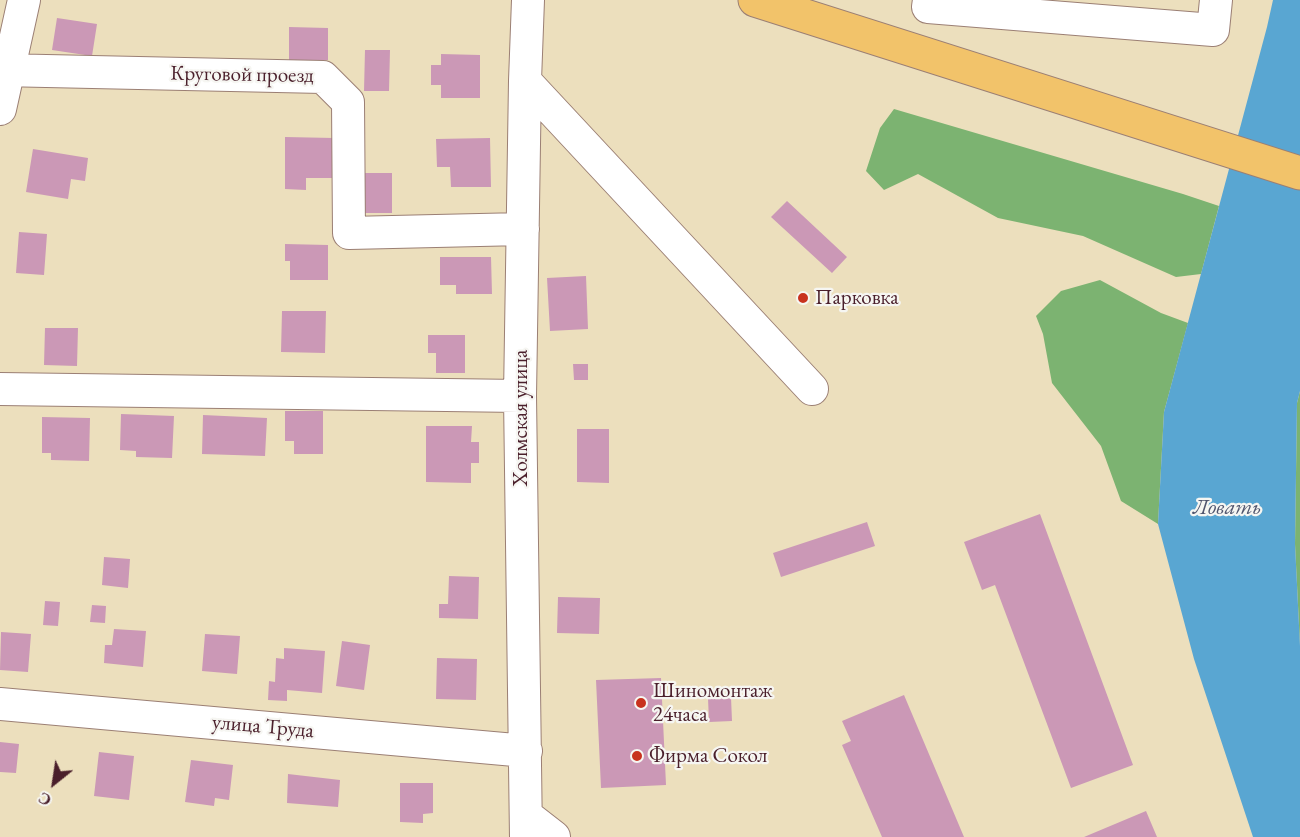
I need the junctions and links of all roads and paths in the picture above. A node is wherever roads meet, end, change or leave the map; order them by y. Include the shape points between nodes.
1 (24, 0) edge
2 (528, 0) edge
3 (755, 0) edge
4 (929, 0) edge
5 (1216, 0) edge
6 (5, 70) edge
7 (525, 81) junction
8 (0, 109) edge
9 (1300, 173) edge
10 (523, 229) junction
11 (812, 389) dead end
12 (0, 390) edge
13 (520, 396) junction
14 (0, 704) edge
15 (526, 751) junction
16 (526, 827) edge
17 (554, 837) edge

1 - 6 street
2 - 7 street, Холмская улица
3 - 9 main road
4 - 5 street via 928,7 1213,30
6 - 8 street
6 - 10 street, Круговой проезд via 323,77 348,102 349,233
7 - 10 street, Холмская улица
7 - 11 street
10 - 13 street, Холмская улица
12 - 13 street
13 - 15 street, Холмская улица
14 - 15 street, улица Труда
15 - 16 street, Холмская улица
16 - 17 street

